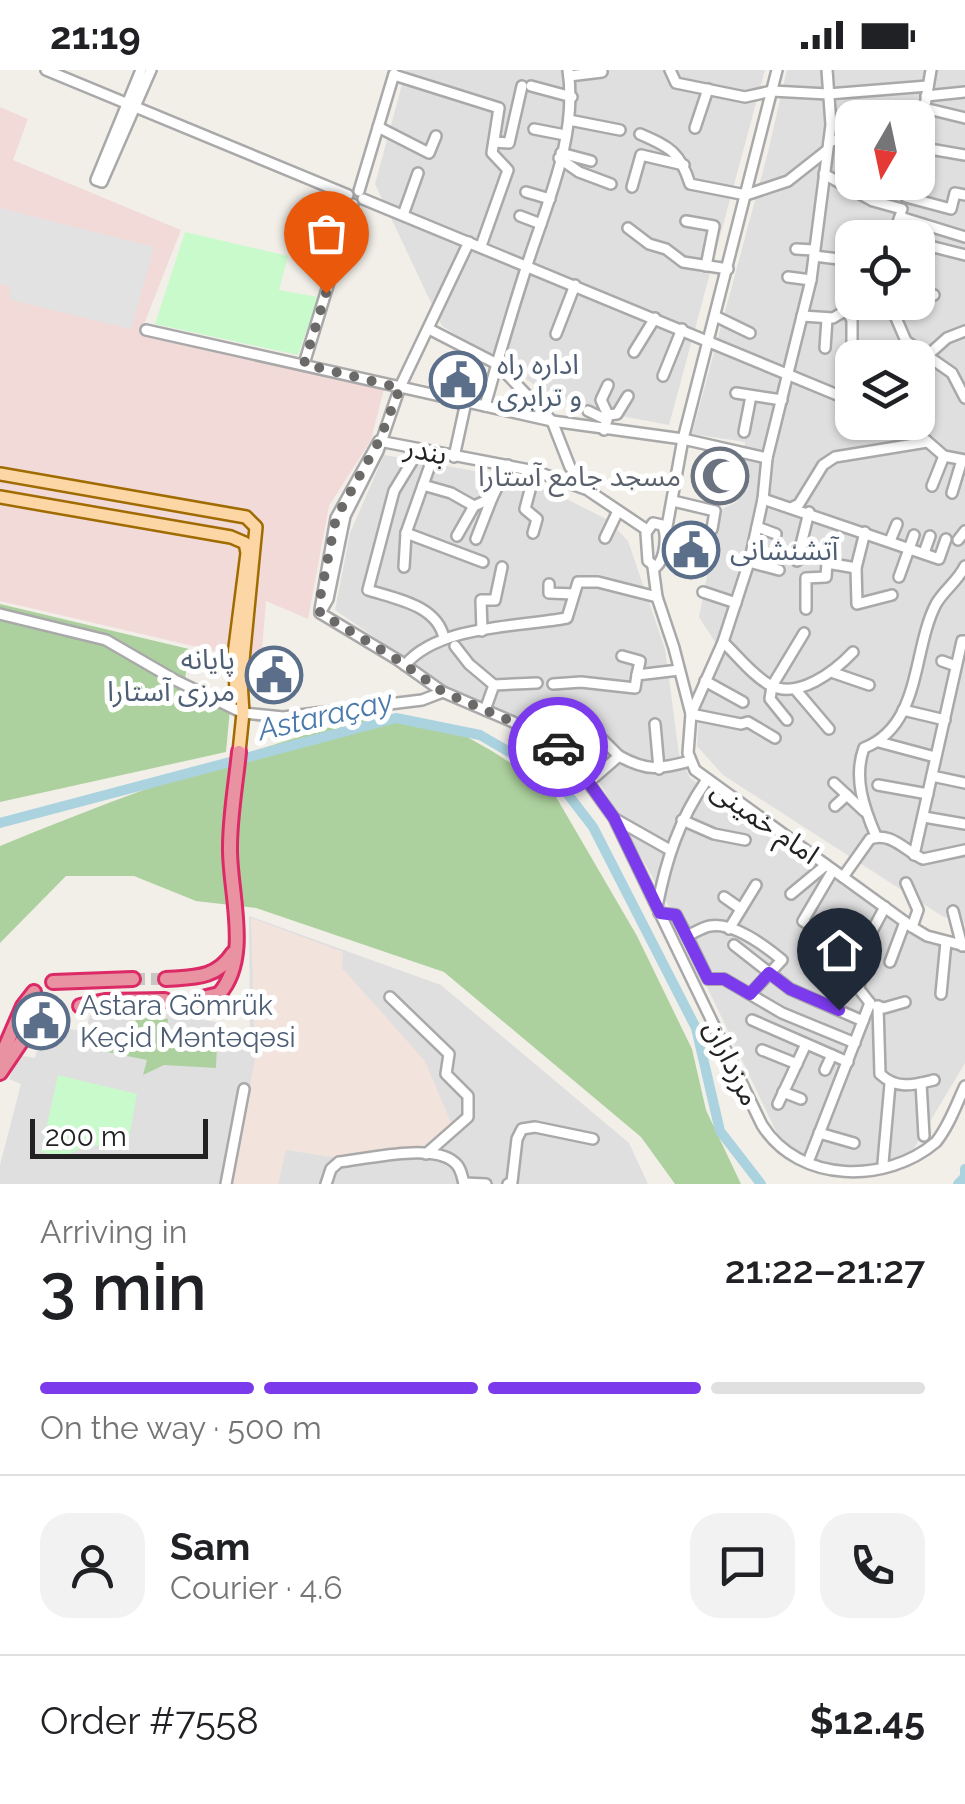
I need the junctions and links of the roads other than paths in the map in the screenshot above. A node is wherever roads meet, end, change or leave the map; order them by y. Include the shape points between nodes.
1 (46, 70) edge
2 (140, 70) edge
3 (151, 70) edge
4 (670, 70) edge
5 (777, 70) edge
6 (827, 70) edge
7 (931, 70) edge
8 (394, 72) edge
9 (602, 72) edge
10 (569, 73) edge
11 (708, 89) junction
12 (772, 90) junction
13 (927, 91) junction
14 (965, 92) edge
15 (828, 94) junction
16 (572, 97) junction
17 (925, 100) edge
18 (131, 105) junction
19 (935, 111) edge
20 (965, 118) edge
21 (569, 120) junction
22 (378, 127) junction
23 (695, 128) dead end
24 (534, 129) dead end
25 (620, 130) dead end
26 (640, 134) dead end
27 (565, 135) junction
28 (436, 136) dead end
29 (494, 142) junction
30 (835, 142) edge
31 (828, 145) junction
32 (935, 150) edge
33 (560, 156) junction
34 (965, 156) edge
35 (591, 161) dead end
36 (684, 166) junction
37 (418, 173) dead end
38 (824, 174) junction
39 (99, 181) dead end
40 (611, 184) dead end
41 (632, 187) dead end
42 (526, 192) dead end
43 (746, 195) junction
44 (965, 195) edge
45 (356, 197) junction
46 (550, 199) junction
47 (905, 200) edge
48 (916, 200) edge
49 (901, 213) junction
50 (402, 215) junction
51 (520, 216) dead end
52 (899, 220) edge
53 (686, 221) dead end
54 (542, 224) junction
55 (628, 228) dead end
56 (802, 229) dead end
57 (816, 231) junction
58 (965, 237) edge
59 (469, 242) junction
60 (481, 246) junction
61 (935, 247) edge
62 (796, 249) dead end
63 (814, 253) junction
64 (965, 254) edge
65 (835, 257) edge
66 (528, 264) junction
67 (706, 266) junction
68 (728, 269) junction
69 (788, 276) dead end
70 (811, 280) junction
71 (575, 285) junction
72 (715, 316) junction
73 (802, 316) junction
74 (835, 316) edge
75 (655, 318) junction
76 (827, 319) junction
77 (682, 329) junction
78 (146, 330) dead end
79 (429, 330) junction
80 (965, 331) edge
81 (750, 332) dead end
82 (556, 334) dead end
83 (708, 340) junction
84 (935, 347) edge
85 (825, 348) dead end
86 (634, 352) dead end
87 (935, 360) edge
88 (304, 364) junction
89 (497, 364) junction
90 (965, 368) edge
91 (952, 373) junction
92 (663, 376) dead end
93 (788, 376) junction
94 (608, 385) dead end
95 (400, 388) junction
96 (736, 393) dead end
97 (835, 394) edge
98 (628, 396) dead end
99 (752, 396) junction
100 (965, 398) edge
101 (782, 400) junction
102 (466, 402) junction
103 (485, 406) junction
104 (588, 411) dead end
105 (552, 421) junction
106 (606, 422) junction
107 (744, 432) dead end
108 (683, 439) junction
109 (925, 440) edge
110 (379, 441) junction
111 (927, 442) junction
112 (419, 450) junction
113 (434, 454) junction
114 (944, 456) junction
115 (454, 457) junction
116 (767, 458) junction
117 (964, 460) edge
118 (508, 465) junction
119 (536, 471) junction
120 (0, 474) edge
121 (423, 485) junction
122 (932, 486) dead end
123 (589, 491) junction
124 (952, 493) dead end
125 (0, 497) edge
126 (492, 498) junction
127 (764, 500) junction
128 (673, 501) junction
129 (474, 506) junction
130 (793, 507) junction
131 (618, 511) junction
132 (809, 512) junction
133 (898, 524) dead end
134 (757, 527) junction
135 (712, 529) dead end
136 (647, 530) junction
137 (406, 532) junction
138 (533, 532) dead end
139 (666, 532) junction
140 (864, 532) junction
141 (776, 534) dead end
142 (914, 534) dead end
143 (457, 536) dead end
144 (930, 536) dead end
145 (605, 538) dead end
146 (476, 539) dead end
147 (946, 539) dead end
148 (890, 541) junction
149 (909, 548) junction
150 (924, 554) junction
151 (797, 561) dead end
152 (483, 562) dead end
153 (749, 562) junction
154 (965, 566) edge
155 (404, 567) dead end
156 (502, 567) dead end
157 (653, 567) junction
158 (856, 568) junction
159 (779, 570) dead end
160 (899, 577) dead end
161 (548, 584) dead end
162 (960, 584) edge
163 (703, 592) dead end
164 (574, 594) junction
165 (892, 595) dead end
166 (656, 597) junction
167 (736, 603) junction
168 (806, 610) dead end
169 (320, 613) joint
170 (0, 614) edge
171 (482, 631) junction
172 (804, 634) dead end
173 (444, 638) junction
174 (965, 641) edge
175 (723, 642) junction
176 (455, 646) dead end
177 (853, 652) dead end
178 (622, 656) dead end
179 (942, 662) dead end
180 (405, 664) junction
181 (956, 666) junction
182 (679, 670) junction
183 (834, 673) junction
184 (637, 674) junction
185 (705, 681) junction
186 (537, 683) dead end
187 (553, 684) dead end
188 (494, 685) junction
189 (772, 686) junction
190 (869, 686) dead end
191 (796, 688) junction
192 (443, 692) junction
193 (744, 702) dead end
194 (485, 710) junction
195 (903, 710) junction
196 (243, 714) junction
197 (691, 714) junction
198 (787, 720) dead end
199 (945, 720) junction
200 (654, 724) dead end
201 (828, 729) dead end
202 (601, 738) dead end
203 (775, 738) dead end
204 (878, 742) junction
205 (239, 752) joint
206 (619, 756) junction
207 (936, 757) junction
208 (690, 762) junction
209 (659, 769) junction
210 (932, 776) junction
211 (706, 780) junction
212 (590, 782) junction
213 (834, 783) dead end
214 (965, 783) edge
215 (878, 785) dead end
216 (928, 794) junction
217 (847, 795) junction
218 (836, 806) dead end
219 (866, 813) junction
220 (924, 817) junction
221 (614, 818) junction
222 (682, 820) junction
223 (965, 824) edge
224 (876, 836) junction
225 (745, 840) dead end
226 (670, 850) junction
227 (965, 850) edge
228 (914, 855) junction
229 (834, 870) junction
230 (906, 882) dead end
231 (756, 884) dead end
232 (791, 894) dead end
233 (724, 897) dead end
234 (885, 906) junction
235 (740, 909) junction
236 (658, 911) junction
237 (954, 911) dead end
238 (908, 925) junction
239 (729, 929) junction
240 (687, 936) junction
241 (946, 942) junction
242 (806, 944) dead end
243 (734, 946) dead end
244 (964, 946) edge
245 (234, 951) junction
246 (890, 962) dead end
247 (769, 973) junction
248 (132, 979) tunnel mouth
249 (166, 979) tunnel mouth
250 (54, 982) dead end
251 (34, 992) dead end
252 (750, 994) junction
253 (941, 994) dead end
254 (390, 997) dead end
255 (198, 999) tunnel mouth
256 (164, 1000) tunnel mouth
257 (904, 1002) dead end
258 (874, 1005) junction
259 (80, 1006) dead end
260 (782, 1012) junction
261 (60, 1016) dead end
262 (752, 1020) dead end
263 (863, 1021) junction
264 (772, 1029) junction
265 (806, 1044) junction
266 (855, 1044) junction
267 (762, 1050) dead end
268 (832, 1055) junction
269 (0, 1060) edge
270 (848, 1062) junction
271 (797, 1064) junction
272 (826, 1070) dead end
273 (0, 1073) edge
274 (934, 1080) dead end
275 (890, 1084) junction
276 (921, 1084) junction
277 (965, 1086) edge
278 (244, 1089) dead end
279 (783, 1092) junction
280 (801, 1098) dead end
281 (778, 1104) dead end
282 (819, 1133) junction
283 (924, 1136) dead end
284 (593, 1140) dead end
285 (854, 1143) dead end
286 (426, 1154) junction
287 (810, 1157) dead end
288 (883, 1163) dead end
289 (464, 1183) edge
290 (226, 1184) edge
291 (326, 1184) edge
292 (486, 1184) edge
293 (508, 1184) edge

1 - 18 street
2 - 18 street
3 - 18 street
4 - 11 street via 676,83
5 - 12 street
6 - 15 street
7 - 13 street
8 - 22 street
8 - 29 street via 499,108
9 - 10 street
10 - 16 street
11 - 12 street via 745,96
11 - 23 street
12 - 15 street
12 - 43 street
13 - 14 street
13 - 15 street
13 - 17 street
15 - 31 street
16 - 21 street
16 - 29 street via 526,86 509,143
18 - 39 street
18 - 45 street
19 - 20 street
21 - 25 street
21 - 27 street
22 - 28 street via 429,152
22 - 45 street
24 - 27 street
26 - 36 street via 670,147
27 - 33 street
29 - 60 street via 492,153 508,170
30 - 31 street
31 - 38 street
31 - 43 street via 788,180
32 - 34 street
33 - 35 street
33 - 40 street
33 - 46 street
36 - 41 street via 640,155
36 - 43 street via 690,184
37 - 50 street
38 - 49 street
38 - 57 street
42 - 46 street
43 - 68 street
44 - 48 street via 955,193 951,210
45 - 50 street
45 - 88 street
46 - 54 street
47 - 49 street
49 - 52 street
49 - 58 street
50 - 59 street
51 - 54 street
53 - 67 street via 714,226
54 - 66 street
55 - 67 street via 683,262
56 - 57 street
57 - 63 street
59 - 60 street
59 - 79 street, بندر
60 - 66 street
61 - 64 street
62 - 63 street
63 - 65 street
63 - 70 street
66 - 71 street
66 - 89 street
67 - 68 street
68 - 72 street
69 - 70 street
70 - 73 street
71 - 75 street
71 - 82 street
72 - 81 street
72 - 83 street
73 - 76 street
73 - 93 street
74 - 76 street
75 - 77 street
75 - 86 street
76 - 85 street
77 - 83 street
77 - 92 street
78 - 88 street
79 - 89 street
79 - 95 street, بندر
80 - 84 street
83 - 93 street
83 - 108 street
87 - 91 street
88 - 95 street
89 - 103 street
89 - 105 street
90 - 91 street
91 - 100 street
93 - 97 street
93 - 101 street
94 - 106 street via 601,400
95 - 102 street
95 - 110 street, بندر
96 - 99 street
98 - 106 street
99 - 101 street
99 - 107 street
101 - 116 street
102 - 103 street
102 - 115 street
103 - 105 street
104 - 106 street
105 - 106 street
105 - 123 street via 570,467
106 - 108 street
108 - 116 street
108 - 128 street
109 - 111 street
110 - 112 street, بندر
110 - 169 street, بندر via 336,518
111 - 114 street
111 - 130 street via 835,456
112 - 113 street, بندر
112 - 173 street via 394,491 368,590 420,607 441,624
113 - 115 street, بندر
113 - 121 street
114 - 117 street
114 - 122 street
115 - 118 street, بندر
116 - 127 street
117 - 124 street
118 - 119 street, بندر
118 - 126 street
119 - 123 street, بندر
119 - 138 street via 526,509 537,519
120 - 196 main road via 246,518 256,527
121 - 129 street
121 - 137 street
123 - 131 street
125 - 196 main road via 246,543 233,683
126 - 129 street
126 - 146 street
127 - 130 street
127 - 134 street
128 - 135 street via 715,512
128 - 139 street
129 - 143 street
130 - 132 street
131 - 136 street
131 - 145 street
132 - 140 street
132 - 151 street
133 - 148 street
134 - 141 street
134 - 153 street
136 - 139 street via 658,523
136 - 157 street, امام خمینی
137 - 152 street
137 - 155 street
139 - 157 street via 661,562
140 - 148 street
140 - 158 street
142 - 149 street
144 - 150 street
147 - 150 street via 939,559
148 - 149 street
149 - 150 street
149 - 160 street
153 - 159 street
153 - 167 street
154 - 162 street
156 - 171 street via 495,600 481,600
157 - 166 street, امام خمینی
158 - 165 street via 857,604
158 - 168 street via 827,563 826,576 806,578
161 - 164 street via 549,593
162 - 195 street via 936,604
163 - 167 street
164 - 166 street via 578,582 598,582
164 - 171 street via 566,618
166 - 182 street, امام خمینی
167 - 175 street
169 - 180 street, مرزداران
170 - 196 street via 106,640
171 - 173 street
172 - 189 street
173 - 180 street
174 - 181 street
175 - 185 street
175 - 189 street
176 - 188 street
177 - 183 street
178 - 184 street via 640,661
179 - 181 street
180 - 192 street, مرزداران
181 - 199 street
182 - 184 street
182 - 197 street, امام خمینی
183 - 190 street
183 - 191 street
184 - 187 street via 635,688
185 - 193 street
185 - 197 street
186 - 188 street
188 - 194 street
189 - 191 street
189 - 198 street via 770,699
191 - 201 street
192 - 194 street, مرزداران
192 - 196 street via 283,717
194 - 212 street, مرزداران via 567,752
195 - 199 street
195 - 204 street
196 - 205 main road
197 - 203 street via 748,722
197 - 208 street, امام خمینی
199 - 207 street
200 - 209 street
202 - 206 street
204 - 207 street
204 - 219 street via 864,748 859,762
205 - 245 highway via 230,844
206 - 209 street
206 - 212 street
207 - 210 street
208 - 209 street
208 - 211 street, امام خمینی
210 - 214 street
210 - 216 street
211 - 222 street
211 - 229 street, امام خمینی
212 - 221 street, مرزداران
213 - 217 street
215 - 216 street
216 - 220 street
217 - 218 street
217 - 219 street
219 - 224 street
220 - 223 street
220 - 228 street
221 - 226 street
221 - 236 street, مرزداران
222 - 225 street
222 - 226 street
224 - 228 street
224 - 229 street
226 - 236 street
227 - 228 street
229 - 232 street
229 - 234 street, امام خمینی
229 - 242 street via 803,921 814,928
230 - 238 street via 918,910
231 - 235 street
233 - 235 street
234 - 238 street, امام خمینی
234 - 258 street via 864,946 859,989
235 - 239 street
236 - 240 street via 676,915
236 - 277 street, مرزداران via 762,1125 806,1168 853,1181 897,1171 946,1129
237 - 244 street
238 - 241 street, امام خمینی
238 - 246 street
239 - 240 street via 711,925
239 - 247 street via 762,942 782,960
240 - 252 street via 708,979 724,979
241 - 244 street, امام خمینی
241 - 253 street
243 - 247 street
245 - 249 highway via 221,970
245 - 255 highway via 224,988
247 - 252 street
247 - 263 street
248 - 250 highway
251 - 269 highway
252 - 260 street
254 - 286 street via 449,1054 446,1074 468,1096 468,1117
256 - 259 highway
257 - 258 street
258 - 263 street
258 - 275 street via 880,1074
260 - 264 street
260 - 266 street
261 - 273 highway via 24,1039
262 - 264 street
263 - 266 street
264 - 265 street
265 - 268 street
265 - 271 street
266 - 270 street
267 - 271 street
268 - 270 street
268 - 272 street
270 - 282 street
271 - 279 street
274 - 276 street
275 - 276 street
275 - 288 street
276 - 283 street
278 - 290 street
279 - 280 street
279 - 281 street
282 - 285 street
282 - 287 street
284 - 293 street via 522,1129
286 - 289 street via 450,1158
286 - 291 street via 339,1162
289 - 292 street

